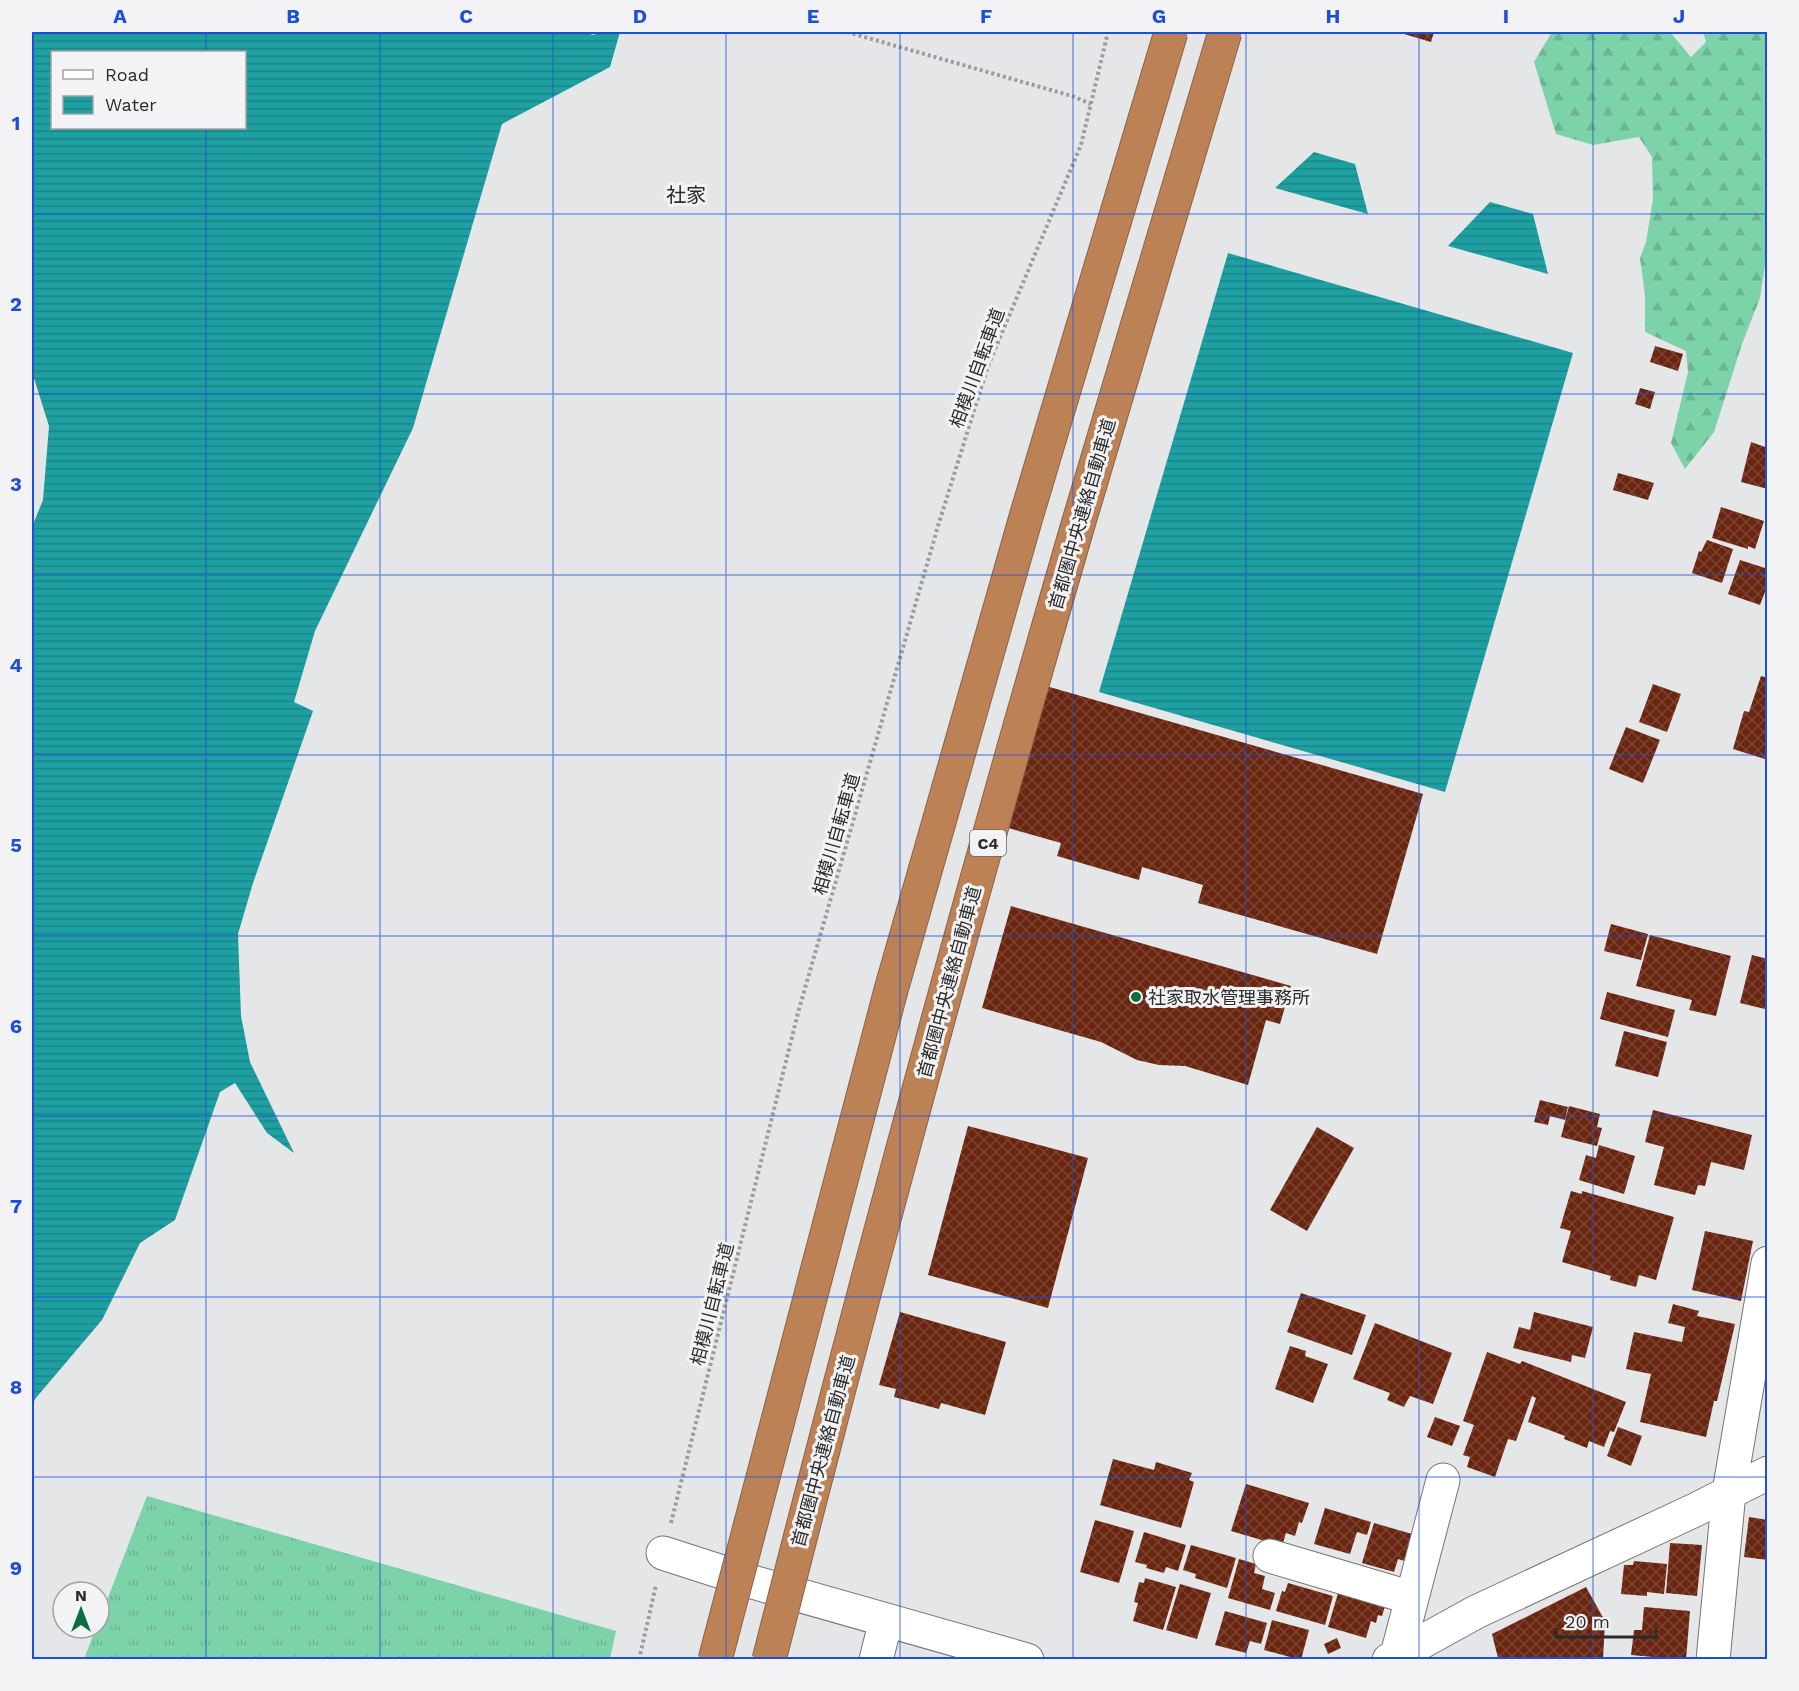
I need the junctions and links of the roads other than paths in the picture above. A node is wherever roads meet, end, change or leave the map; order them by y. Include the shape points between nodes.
1 (1171, 32) edge
2 (1226, 32) edge
3 (1767, 1263) edge
4 (1767, 1473) edge
5 (1443, 1480) dead end
6 (1729, 1492) junction
7 (663, 1553) road end
8 (1270, 1556) dead end
9 (1412, 1598) junction
10 (886, 1620) junction
11 (1393, 1657) edge
12 (714, 1659) edge
13 (769, 1659) edge
14 (876, 1659) edge
15 (1027, 1659) edge
16 (1713, 1659) edge

1 - 12 highway, bridge via 894,979
2 - 13 highway, 首都圏中央連絡自動車道 / C4, bridge via 1077,528 952,969
3 - 6 street
4 - 6 street
5 - 9 street
6 - 11 street via 1476,1612
6 - 16 street
7 - 10 street
8 - 9 street
9 - 11 street
10 - 14 street
10 - 15 street

